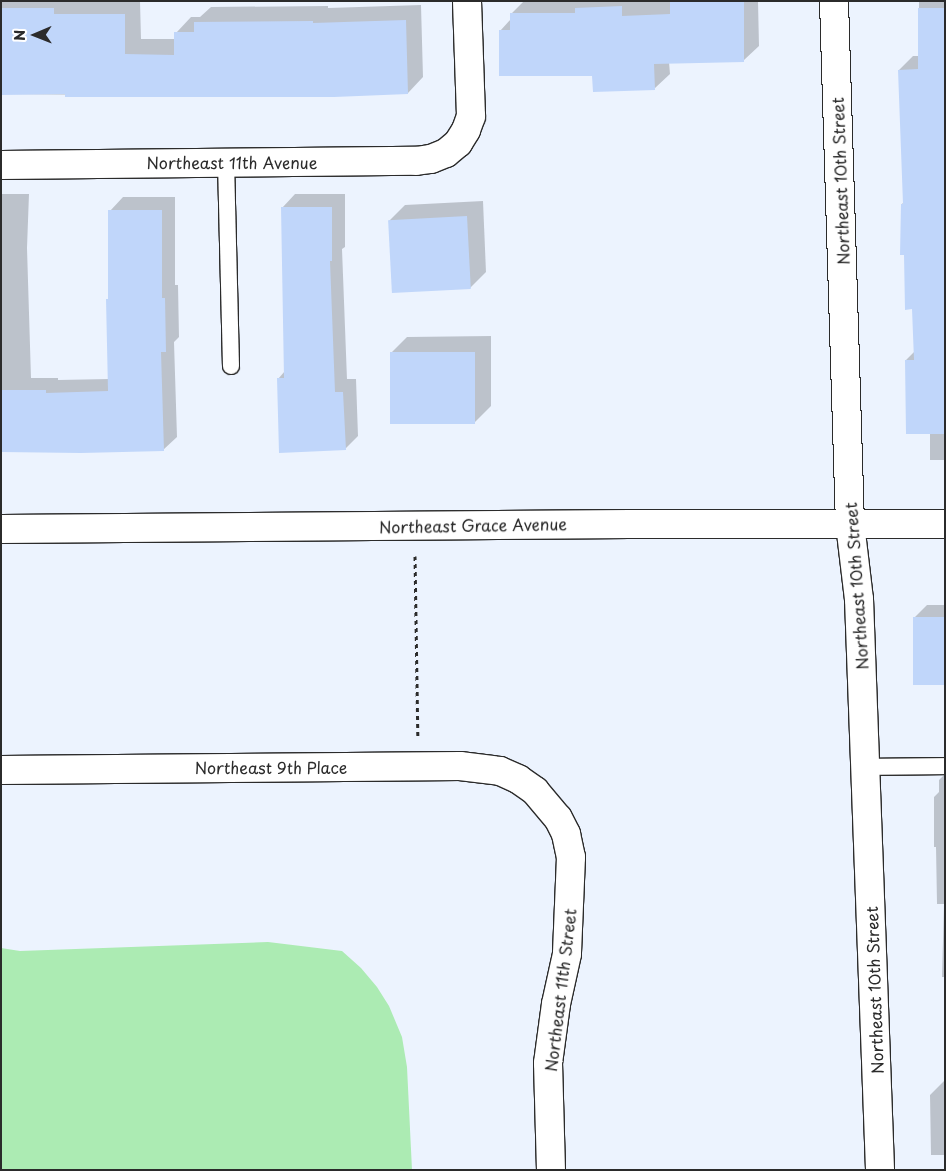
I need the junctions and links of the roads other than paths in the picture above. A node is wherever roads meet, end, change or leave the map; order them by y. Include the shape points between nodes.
1 (467, 1) edge
2 (834, 1) edge
3 (226, 162) junction
4 (1, 165) edge
5 (231, 366) dead end
6 (850, 524) junction
7 (945, 524) edge
8 (1, 529) edge
9 (945, 766) edge
10 (866, 767) junction
11 (1, 770) edge
12 (535, 791) joint
13 (551, 1170) edge
14 (880, 1170) edge

1 - 3 street, Northeast 11th Avenue via 471,116 458,143 446,153 416,162
2 - 6 street, Northeast 10th Street
3 - 4 street, Northeast 11th Avenue
3 - 5 lane
6 - 7 street, Northeast Grace Avenue
6 - 8 street, Northeast Grace Avenue
6 - 10 street, Northeast 10th Street via 859,599
9 - 10 lane
10 - 14 street, Northeast 10th Street
11 - 12 street, Northeast 9th Place via 480,767 500,771
12 - 13 street, Northeast 11th Street via 558,818 566,834 571,857 568,954 556,1004 548,1063

